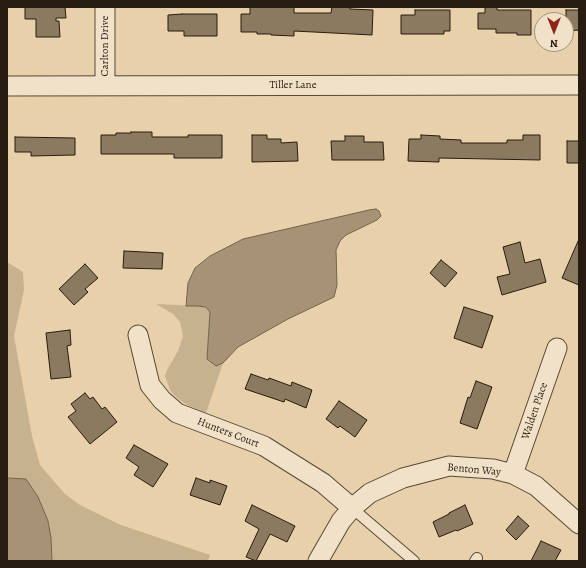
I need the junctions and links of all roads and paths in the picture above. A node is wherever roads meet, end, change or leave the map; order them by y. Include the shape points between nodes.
1 (105, 7) edge
2 (105, 85) junction
3 (579, 85) edge
4 (7, 86) edge
5 (138, 335) dead end
6 (557, 348) dead end
7 (513, 474) junction
8 (352, 508) junction
9 (579, 524) edge
10 (318, 561) edge
11 (414, 561) edge

1 - 2 street, Carlton Drive
2 - 3 street, Tiller Lane
2 - 4 street, Tiller Lane
5 - 8 street, Hunters Court via 150,386 177,413 264,446 324,483
6 - 7 street, Walden Place
7 - 8 street, Benton Way via 449,466 403,478 370,493
7 - 9 street, Benton Way via 536,486
8 - 10 street, Benton Way via 341,521
8 - 11 lane

